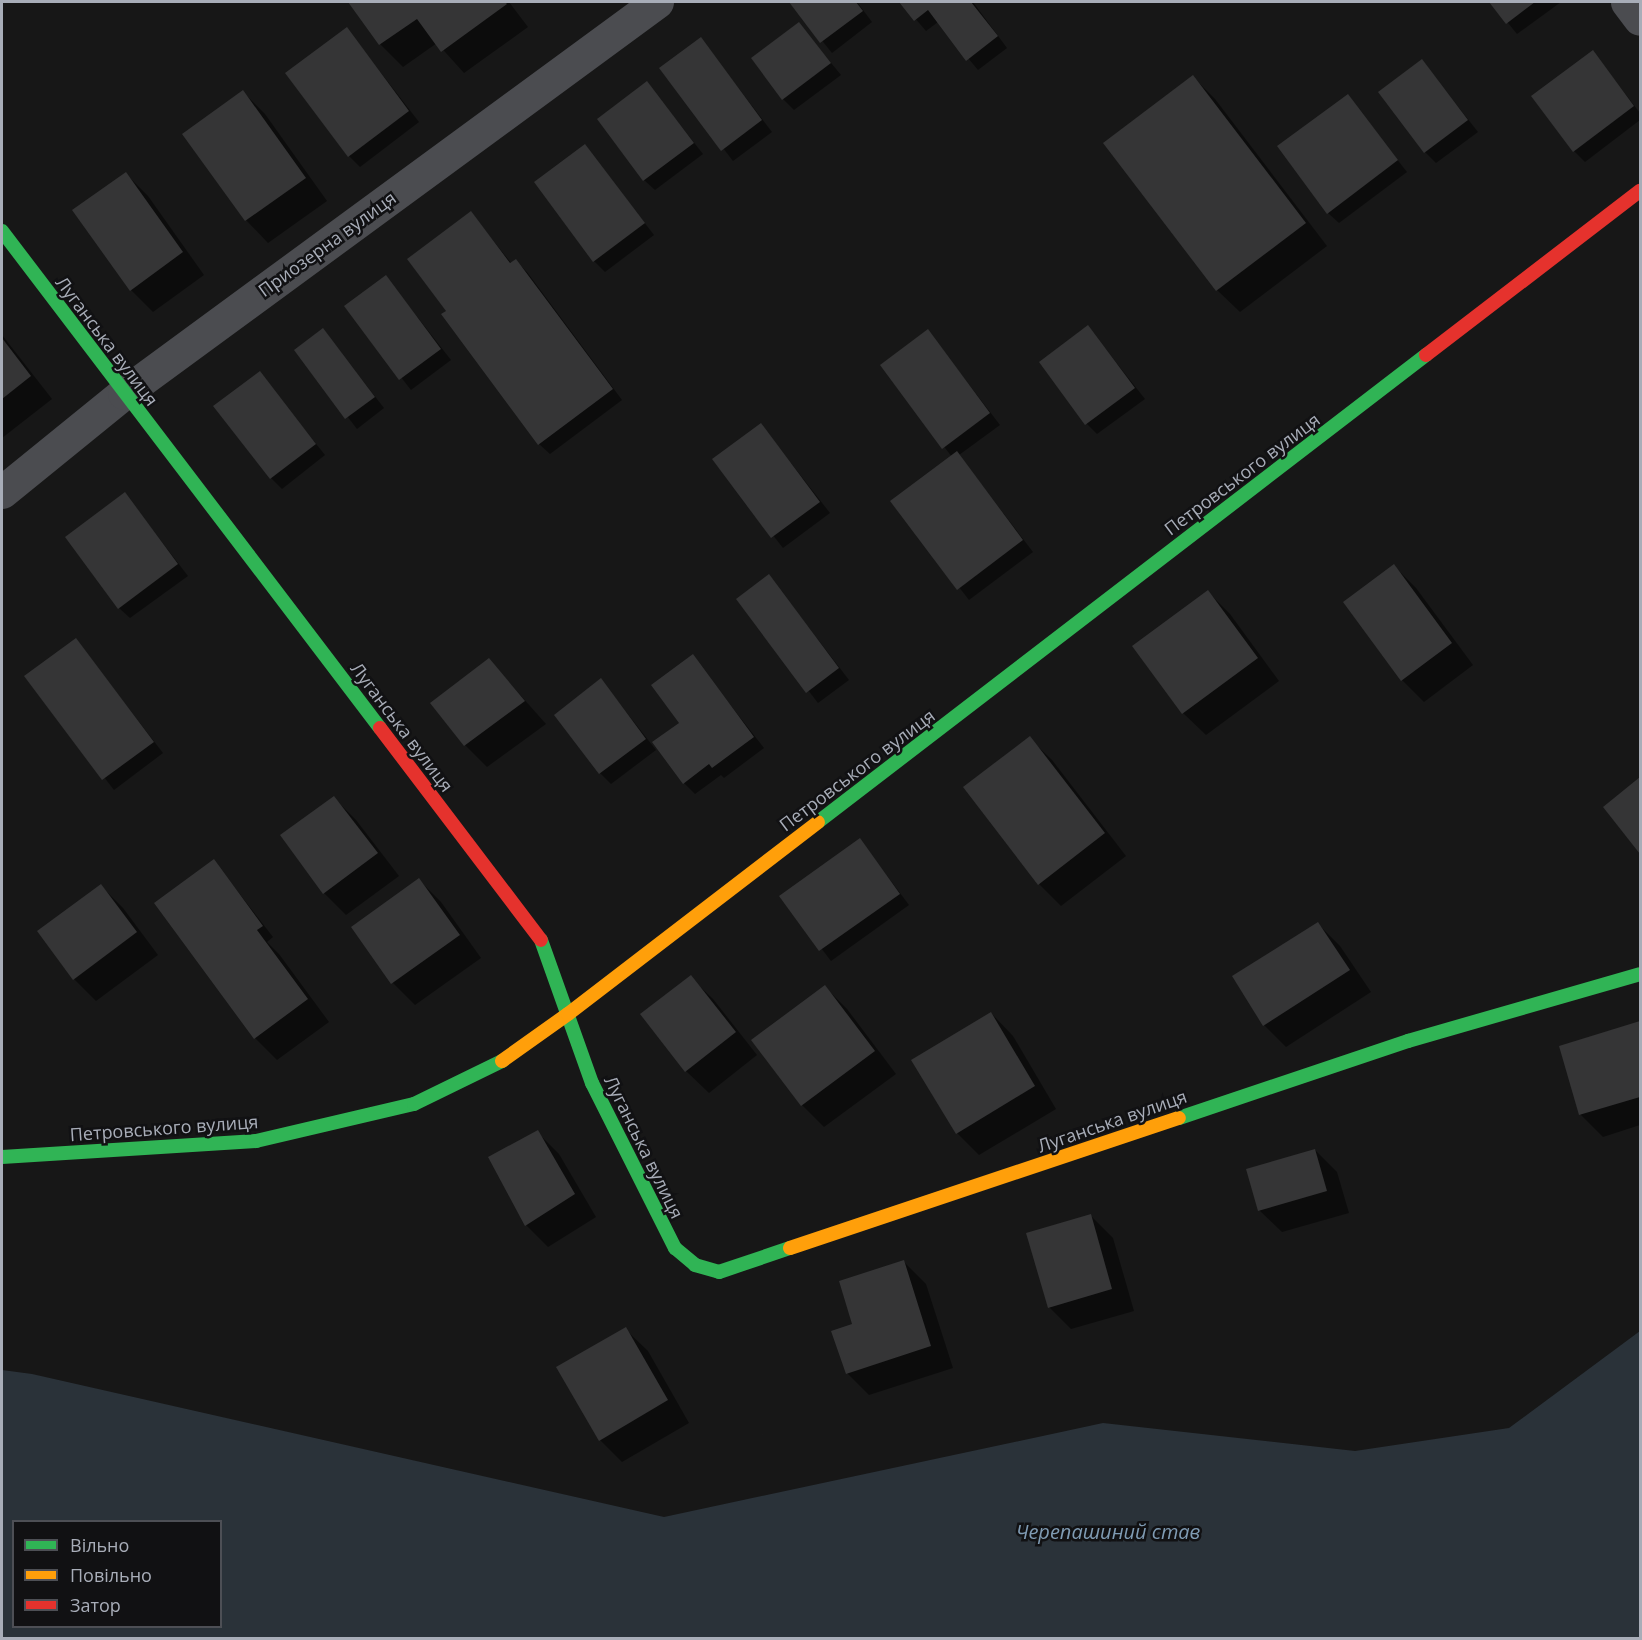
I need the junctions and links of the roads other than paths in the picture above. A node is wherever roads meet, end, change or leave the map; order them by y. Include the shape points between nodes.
1 (657, 2) edge
2 (1627, 2) edge
3 (1641, 19) edge
4 (1641, 191) edge
5 (2, 231) edge
6 (124, 393) junction
7 (2, 492) edge
8 (1641, 974) edge
9 (568, 1014) junction
10 (2, 1157) edge

1 - 6 street, Приозерна вулиця
2 - 3 street
4 - 9 street, Петровського вулиця
5 - 6 street, Луганська вулиця
6 - 7 street, Приозерна вулиця
6 - 9 street, Луганська вулиця via 541,939
8 - 9 street, Луганська вулиця via 1408,1041 719,1272 695,1265 675,1248 592,1083
9 - 10 street, Петровського вулиця via 492,1068 414,1104 256,1141

